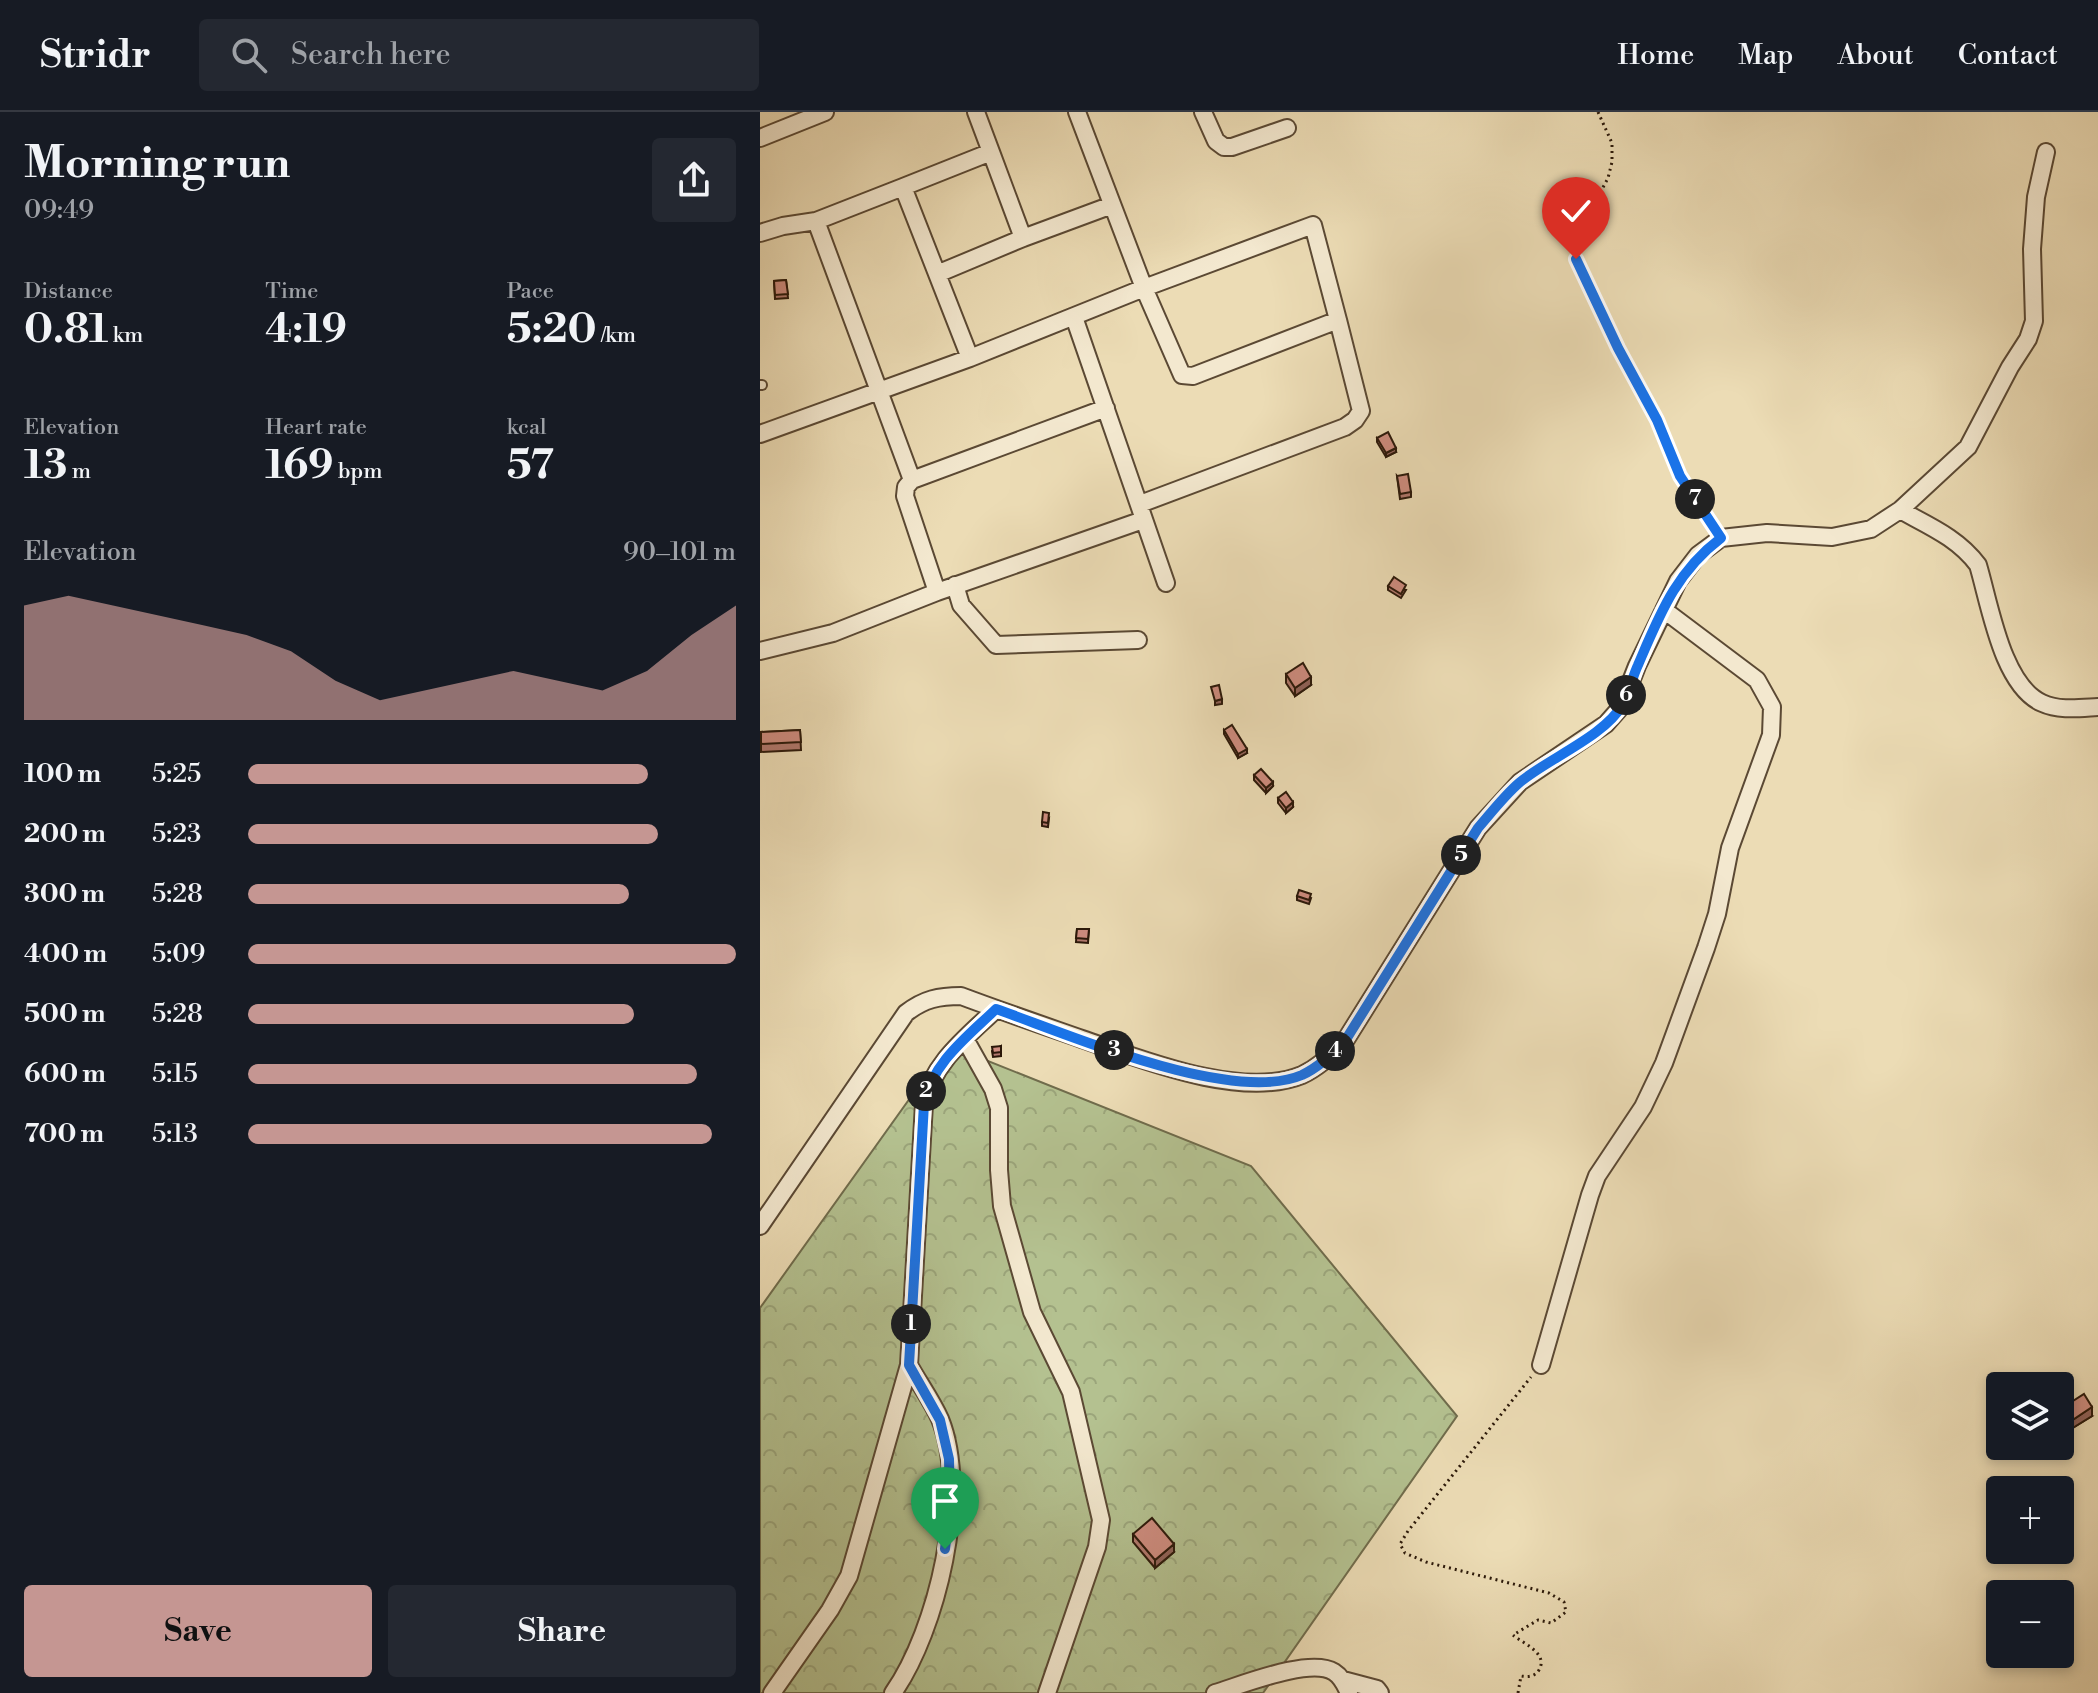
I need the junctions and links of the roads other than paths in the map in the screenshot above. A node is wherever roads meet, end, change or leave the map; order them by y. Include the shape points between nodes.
1 (825, 112) edge
2 (976, 112) edge
3 (1077, 112) edge
4 (1203, 112) edge
5 (1287, 128) dead end
6 (760, 138) edge
7 (991, 152) junction
8 (2046, 152) dead end
9 (903, 187) junction
10 (1112, 205) junction
11 (816, 221) junction
12 (760, 233) edge
13 (1023, 238) junction
14 (937, 274) junction
15 (1144, 288) junction
16 (1074, 317) junction
17 (1338, 320) junction
18 (970, 358) junction
19 (879, 390) junction
20 (1106, 408) junction
21 (760, 434) edge
22 (912, 480) junction
23 (1900, 510) junction
24 (1142, 512) junction
25 (1166, 583) dead end
26 (955, 585) junction
27 (937, 592) junction
28 (1664, 610) junction
29 (1138, 640) dead end
30 (760, 651) edge
31 (2098, 707) edge
32 (996, 1009) junction
33 (965, 1039) junction
34 (760, 1226) edge
35 (909, 1365) junction
36 (1541, 1365) road end
37 (1346, 1687) edge
38 (772, 1693) edge
39 (893, 1693) edge
40 (1047, 1693) edge
41 (1215, 1693) edge
42 (1380, 1693) edge

1 - 6 street
2 - 7 street
3 - 10 street
4 - 5 street via 1224,147
7 - 9 street
7 - 13 street
8 - 23 street via 2036,197 2035,308 2028,339 1968,447
9 - 11 street
9 - 14 street
10 - 13 street
10 - 15 street
11 - 12 street
11 - 19 street
13 - 14 street
14 - 18 street
15 - 16 street
15 - 17 street via 1178,370 1187,377
15 - 17 street via 1313,225
16 - 18 street
16 - 20 street
17 - 24 street via 1361,411 1355,420
18 - 19 street
19 - 21 street
19 - 22 street
20 - 22 street
20 - 24 street
22 - 27 street via 905,496
23 - 28 street via 1871,529 1849,535 1721,538 1698,555
23 - 31 street via 1954,539 1978,565 2007,662 2031,696 2063,708
24 - 25 street
24 - 26 street
26 - 27 street
26 - 29 street via 961,605 996,645
27 - 30 street via 833,633
28 - 32 street via 1621,707 1606,724 1520,782 1491,812 1345,1041 1325,1062 1300,1076 1221,1081
28 - 36 street via 1757,680 1772,707 1771,735 1730,848 1706,948 1664,1063 1590,1195
32 - 33 street
32 - 34 street via 961,996 943,996 906,1013
33 - 35 street via 935,1072 924,1104
33 - 40 street via 999,1108 1002,1206 1032,1312 1071,1392 1101,1520 1097,1547
35 - 38 street via 849,1576
35 - 39 street via 940,1420 949,1459 950,1508 937,1594
37 - 41 street via 1333,1671 1316,1666
37 - 42 street

